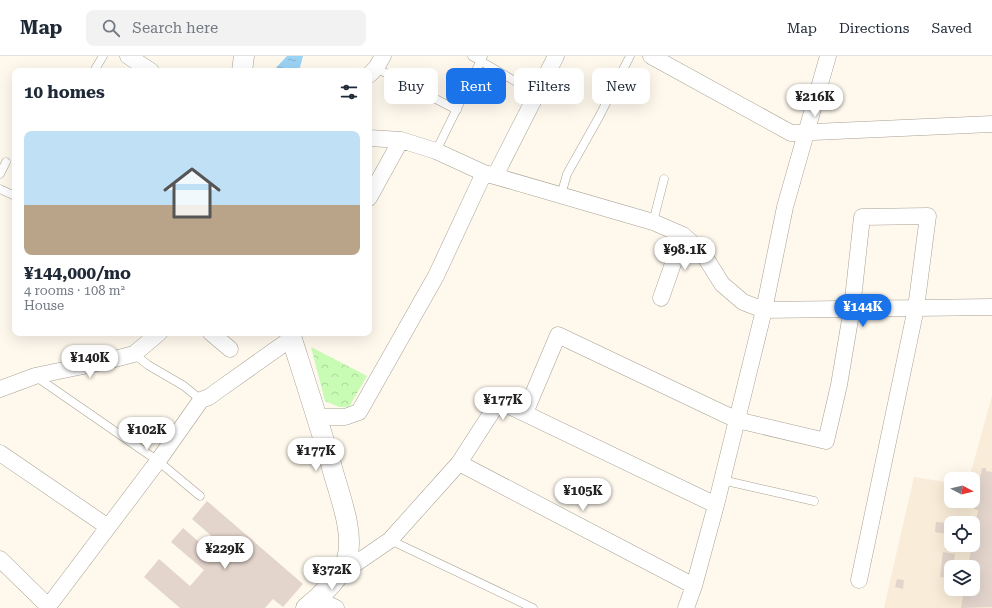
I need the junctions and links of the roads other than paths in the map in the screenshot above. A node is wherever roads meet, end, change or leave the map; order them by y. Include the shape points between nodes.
1 (103, 56) edge
2 (128, 56) edge
3 (244, 56) edge
4 (472, 56) edge
5 (556, 56) edge
6 (630, 56) edge
7 (651, 56) edge
8 (828, 56) edge
9 (482, 59) edge
10 (376, 66) edge
11 (96, 68) edge
12 (146, 68) edge
13 (242, 68) edge
14 (550, 68) edge
15 (514, 79) edge
16 (531, 104) edge
17 (457, 110) junction
18 (992, 124) edge
19 (807, 132) junction
20 (372, 138) edge
21 (401, 140) junction
22 (436, 151) junction
23 (6, 162) dead end
24 (0, 174) edge
25 (489, 174) junction
26 (664, 178) dead end
27 (0, 189) edge
28 (372, 193) edge
29 (12, 195) edge
30 (561, 195) junction
31 (653, 222) junction
32 (683, 235) junction
33 (661, 298) dead end
34 (992, 302) edge
35 (992, 307) edge
36 (852, 308) junction
37 (916, 308) junction
38 (764, 310) junction
39 (155, 336) edge
40 (214, 336) edge
41 (291, 336) edge
42 (292, 336) edge
43 (230, 349) dead end
44 (134, 354) junction
45 (35, 376) junction
46 (0, 389) edge
47 (200, 400) junction
48 (525, 413) junction
49 (317, 417) junction
50 (737, 420) junction
51 (0, 453) edge
52 (158, 461) junction
53 (459, 463) junction
54 (722, 480) junction
55 (200, 496) dead end
56 (814, 501) dead end
57 (716, 505) junction
58 (108, 527) junction
59 (390, 540) junction
60 (0, 559) edge
61 (339, 574) junction
62 (859, 580) dead end
63 (694, 586) junction
64 (312, 604) edge
65 (47, 607) edge
66 (336, 608) edge
67 (533, 608) edge
68 (686, 608) edge

1 - 11 lane
2 - 12 street
3 - 13 street
4 - 9 lane
5 - 14 street
6 - 30 lane via 567,174
7 - 19 street via 791,133
8 - 19 street
9 - 15 lane
9 - 17 lane
10 - 17 lane
16 - 25 street
17 - 22 lane
18 - 19 street
19 - 38 street via 785,207
20 - 21 street
21 - 22 street
21 - 28 street
22 - 25 street
23 - 24 lane
25 - 30 street
25 - 49 street via 436,276 359,412 345,418
26 - 31 lane
27 - 29 lane
30 - 31 street
31 - 32 street
32 - 33 street
32 - 38 street via 702,252 722,284 743,302
34 - 35 lane
35 - 37 street
36 - 37 street
36 - 37 street via 862,217 928,216
36 - 38 street
36 - 50 street via 839,385 826,441
37 - 62 street
38 - 50 street
39 - 44 street
40 - 43 street
41 - 47 street via 220,389
42 - 49 street
44 - 45 street
44 - 47 lane via 184,386
45 - 46 street
45 - 52 lane
47 - 52 street
48 - 50 street via 558,335
48 - 53 street via 499,401
48 - 57 street
49 - 61 street via 348,527 347,560
50 - 54 street
51 - 58 street
52 - 55 lane
52 - 58 street
53 - 59 street
53 - 63 street
54 - 56 lane
54 - 57 street
57 - 63 street
58 - 65 street
59 - 61 street
59 - 67 lane
60 - 65 street
61 - 64 street
63 - 68 street
64 - 66 street

